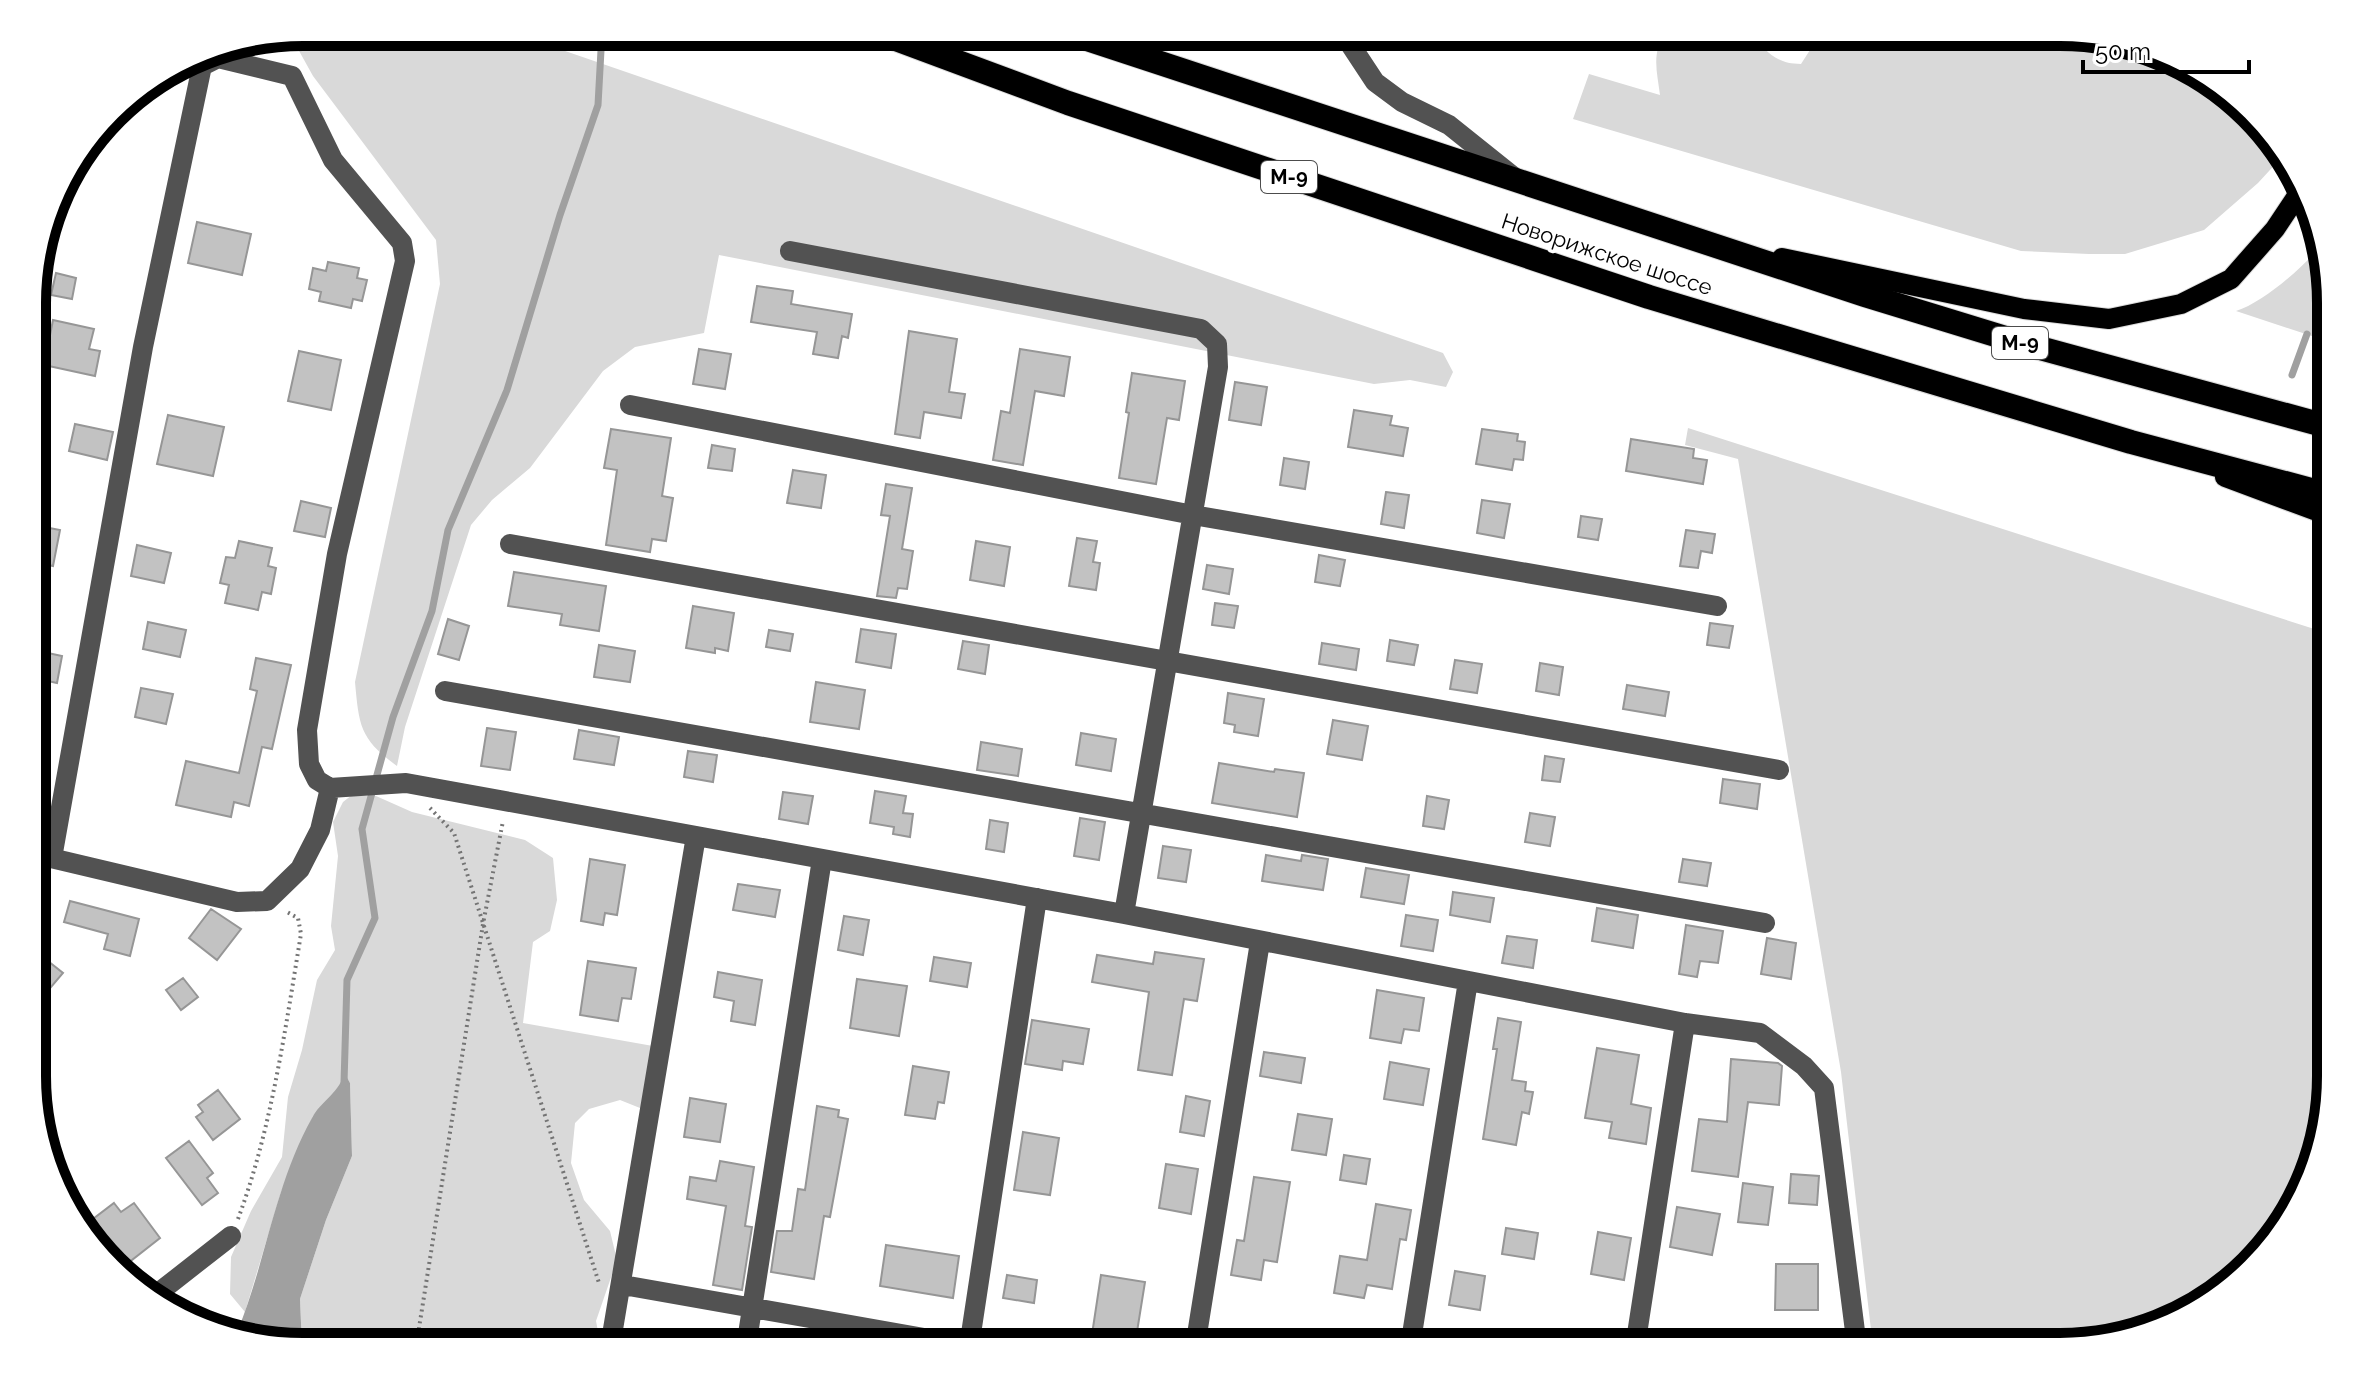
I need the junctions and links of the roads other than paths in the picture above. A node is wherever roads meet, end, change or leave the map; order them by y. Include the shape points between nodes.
1 (1352, 46) edge
2 (916, 47) edge
3 (1111, 47) edge
4 (224, 59) edge
5 (202, 68) edge
6 (1518, 179) junction
7 (2294, 200) edge
8 (1714, 244) junction
9 (790, 251) dead end
10 (630, 405) dead end
11 (2316, 423) edge
12 (2131, 442) junction
13 (2316, 491) edge
14 (2316, 511) edge
15 (1193, 515) junction
16 (510, 544) dead end
17 (1717, 606) dead end
18 (1168, 661) junction
19 (445, 691) dead end
20 (1779, 770) dead end
21 (330, 788) junction
22 (1142, 813) junction
23 (696, 836) junction
24 (46, 841) edge
25 (46, 857) edge
26 (822, 859) junction
27 (1037, 898) junction
28 (1124, 914) junction
29 (1765, 923) dead end
30 (1260, 942) junction
31 (1468, 981) junction
32 (1685, 1023) junction
33 (231, 1236) road end
34 (623, 1285) junction
35 (162, 1290) edge
36 (752, 1310) junction
37 (1197, 1332) edge
38 (1412, 1332) edge
39 (1637, 1332) edge
40 (1855, 1332) edge
41 (613, 1333) edge
42 (748, 1333) edge
43 (890, 1333) edge
44 (973, 1333) edge

1 - 6 street via 1375,82 1449,125
2 - 12 highway, Новорижское шоссе / М-9 via 1068,103 1649,297
3 - 6 highway, Новорижское шоссе / М-9
4 - 21 street via 292,76 333,160 402,243 405,261 337,554 307,730 309,764 317,780
5 - 24 street
6 - 8 highway, Новорижское шоссе / М-9
7 - 8 main road, М-9 via 2231,279 2181,304 2109,319 2024,309
8 - 11 highway, Новорижское шоссе / М-9 via 2025,344
9 - 15 street via 1201,329 1217,344 1218,367
10 - 15 street
12 - 13 highway, Новорижское шоссе / М-9
12 - 14 main road, М-9
15 - 17 street
15 - 18 street
16 - 18 street
18 - 20 street
18 - 22 street
19 - 22 street
21 - 23 street via 398,783
21 - 25 street via 320,830 300,869 267,901 237,902
22 - 28 street
22 - 29 street
23 - 26 street
23 - 34 street
26 - 27 street
26 - 36 street
27 - 28 street
27 - 44 street
28 - 30 street
30 - 31 street
30 - 37 street
31 - 32 street
31 - 38 street
32 - 39 street
32 - 40 street via 1760,1033 1824,1088
33 - 35 street
34 - 36 street
34 - 41 street
36 - 42 street
36 - 43 street

